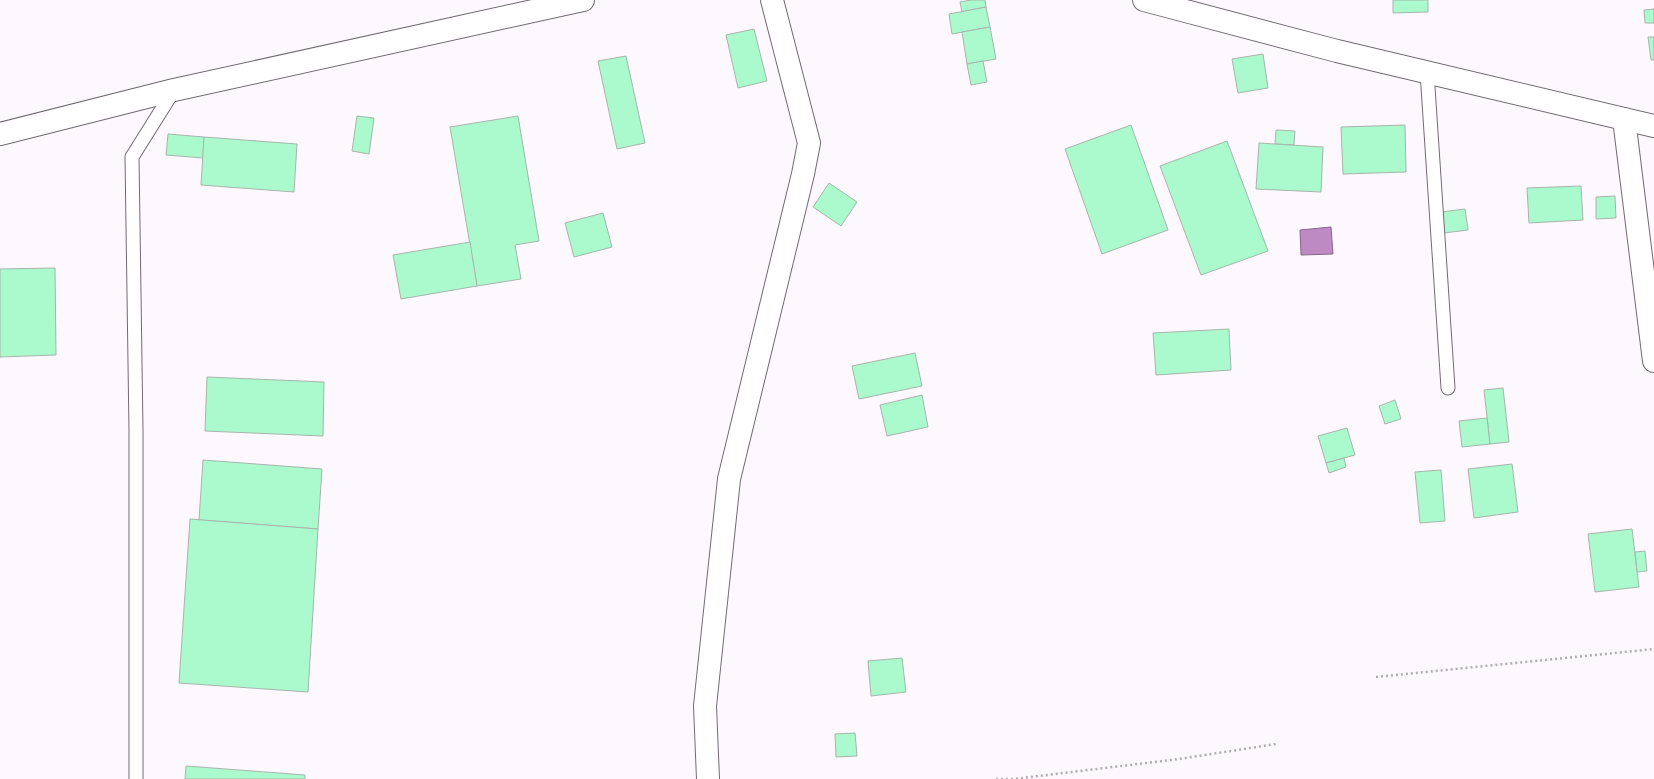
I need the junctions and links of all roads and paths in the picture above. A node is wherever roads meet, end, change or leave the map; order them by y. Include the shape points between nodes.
1 (584, 0) edge
2 (772, 0) edge
3 (1144, 0) edge
4 (1427, 72) junction
5 (174, 90) junction
6 (1624, 119) junction
7 (1654, 126) edge
8 (0, 134) edge
9 (1654, 361) edge
10 (1448, 388) dead end
11 (1654, 649) edge
12 (1376, 677) dead end
13 (1276, 744) dead end
14 (136, 779) edge
15 (708, 779) edge
16 (996, 779) edge

1 - 5 street
2 - 15 street via 809,143 729,479 705,706
3 - 4 street
4 - 6 street
4 - 10 lane
5 - 8 street
5 - 14 lane via 132,157 136,431
6 - 7 street
6 - 9 street
11 - 12 path
13 - 16 path via 1179,759

